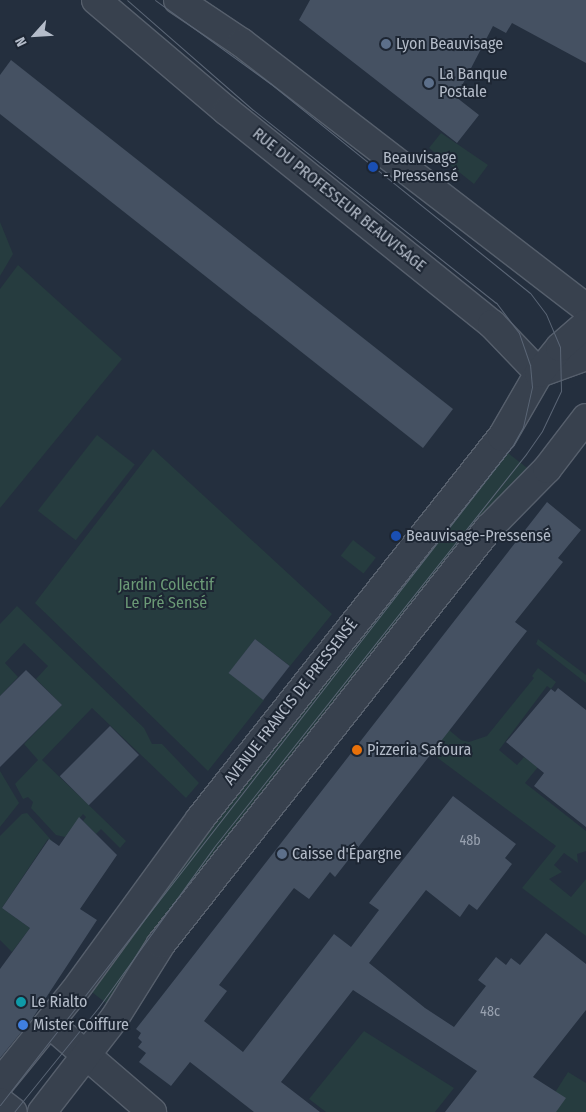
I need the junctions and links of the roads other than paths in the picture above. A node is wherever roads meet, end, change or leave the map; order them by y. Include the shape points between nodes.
1 (96, 0) edge
2 (178, 0) edge
3 (586, 308) edge
4 (586, 324) edge
5 (586, 356) edge
6 (539, 373) junction
7 (586, 418) edge
8 (50, 1024) junction
9 (87, 1054) junction
10 (0, 1083) edge
11 (0, 1102) edge
12 (13, 1112) edge
13 (42, 1112) edge
14 (152, 1112) edge

1 - 6 street, RUE DU PROFESSEUR BEAUVISAGE via 227,111 492,324
2 - 3 street via 242,43
4 - 6 street, AVENUE FRANCIS DE PRESSENSÉ via 560,347
5 - 6 street
6 - 8 street, AVENUE FRANCIS DE PRESSENSÉ via 502,437 200,819
7 - 9 street via 547,469 489,528 167,936
8 - 9 street
8 - 10 street, AVENUE FRANCIS DE PRESSENSÉ
9 - 13 street
9 - 14 street
11 - 12 street

